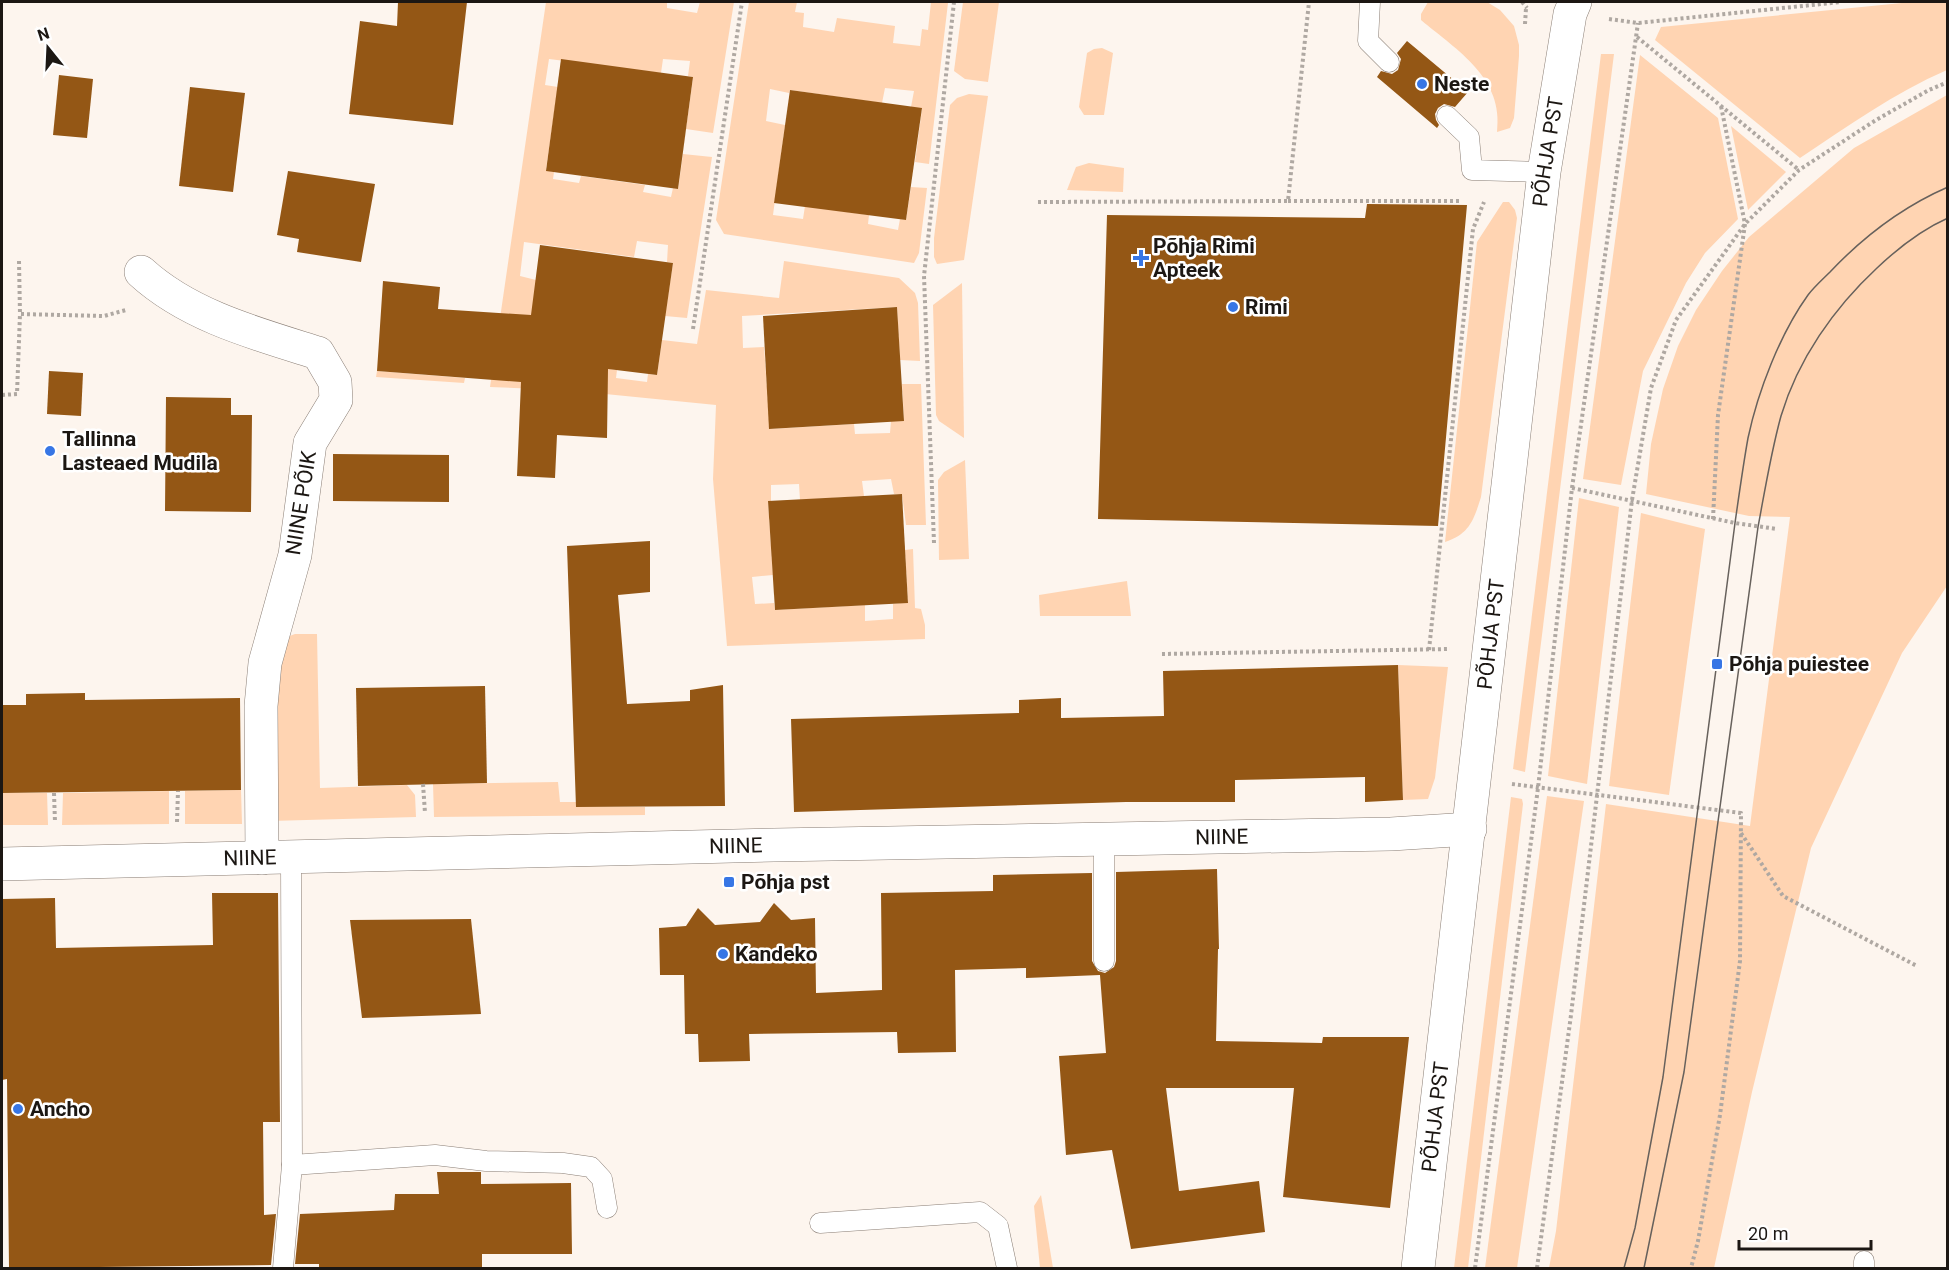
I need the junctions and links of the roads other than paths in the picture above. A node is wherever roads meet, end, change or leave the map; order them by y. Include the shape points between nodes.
1 (1370, 2) edge
2 (1572, 8) edge
3 (1389, 62) dead end
4 (1447, 116) dead end
5 (1544, 172) junction
6 (148, 278) road end
7 (1470, 829) junction
8 (1104, 840) junction
9 (277, 858) junction
10 (2, 864) edge
11 (1104, 961) dead end
12 (292, 1165) junction
13 (608, 1208) dead end
14 (820, 1223) dead end
15 (283, 1269) edge
16 (1007, 1269) edge
17 (1418, 1269) edge

1 - 3 lane via 1368,41
2 - 5 street, PÕHJA PST
4 - 5 lane via 1469,137 1472,170
5 - 7 street, PÕHJA PST
6 - 9 street, NIINE PÕIK via 224,323 318,353 335,381 336,400 310,443 295,555 265,663 261,706
7 - 8 street, NIINE
7 - 17 street, PÕHJA PST
8 - 9 street, NIINE
8 - 11 lane
9 - 10 street, NIINE
9 - 12 lane
12 - 13 lane via 435,1155 591,1167 602,1179
12 - 15 lane
14 - 16 lane via 980,1212 998,1226

